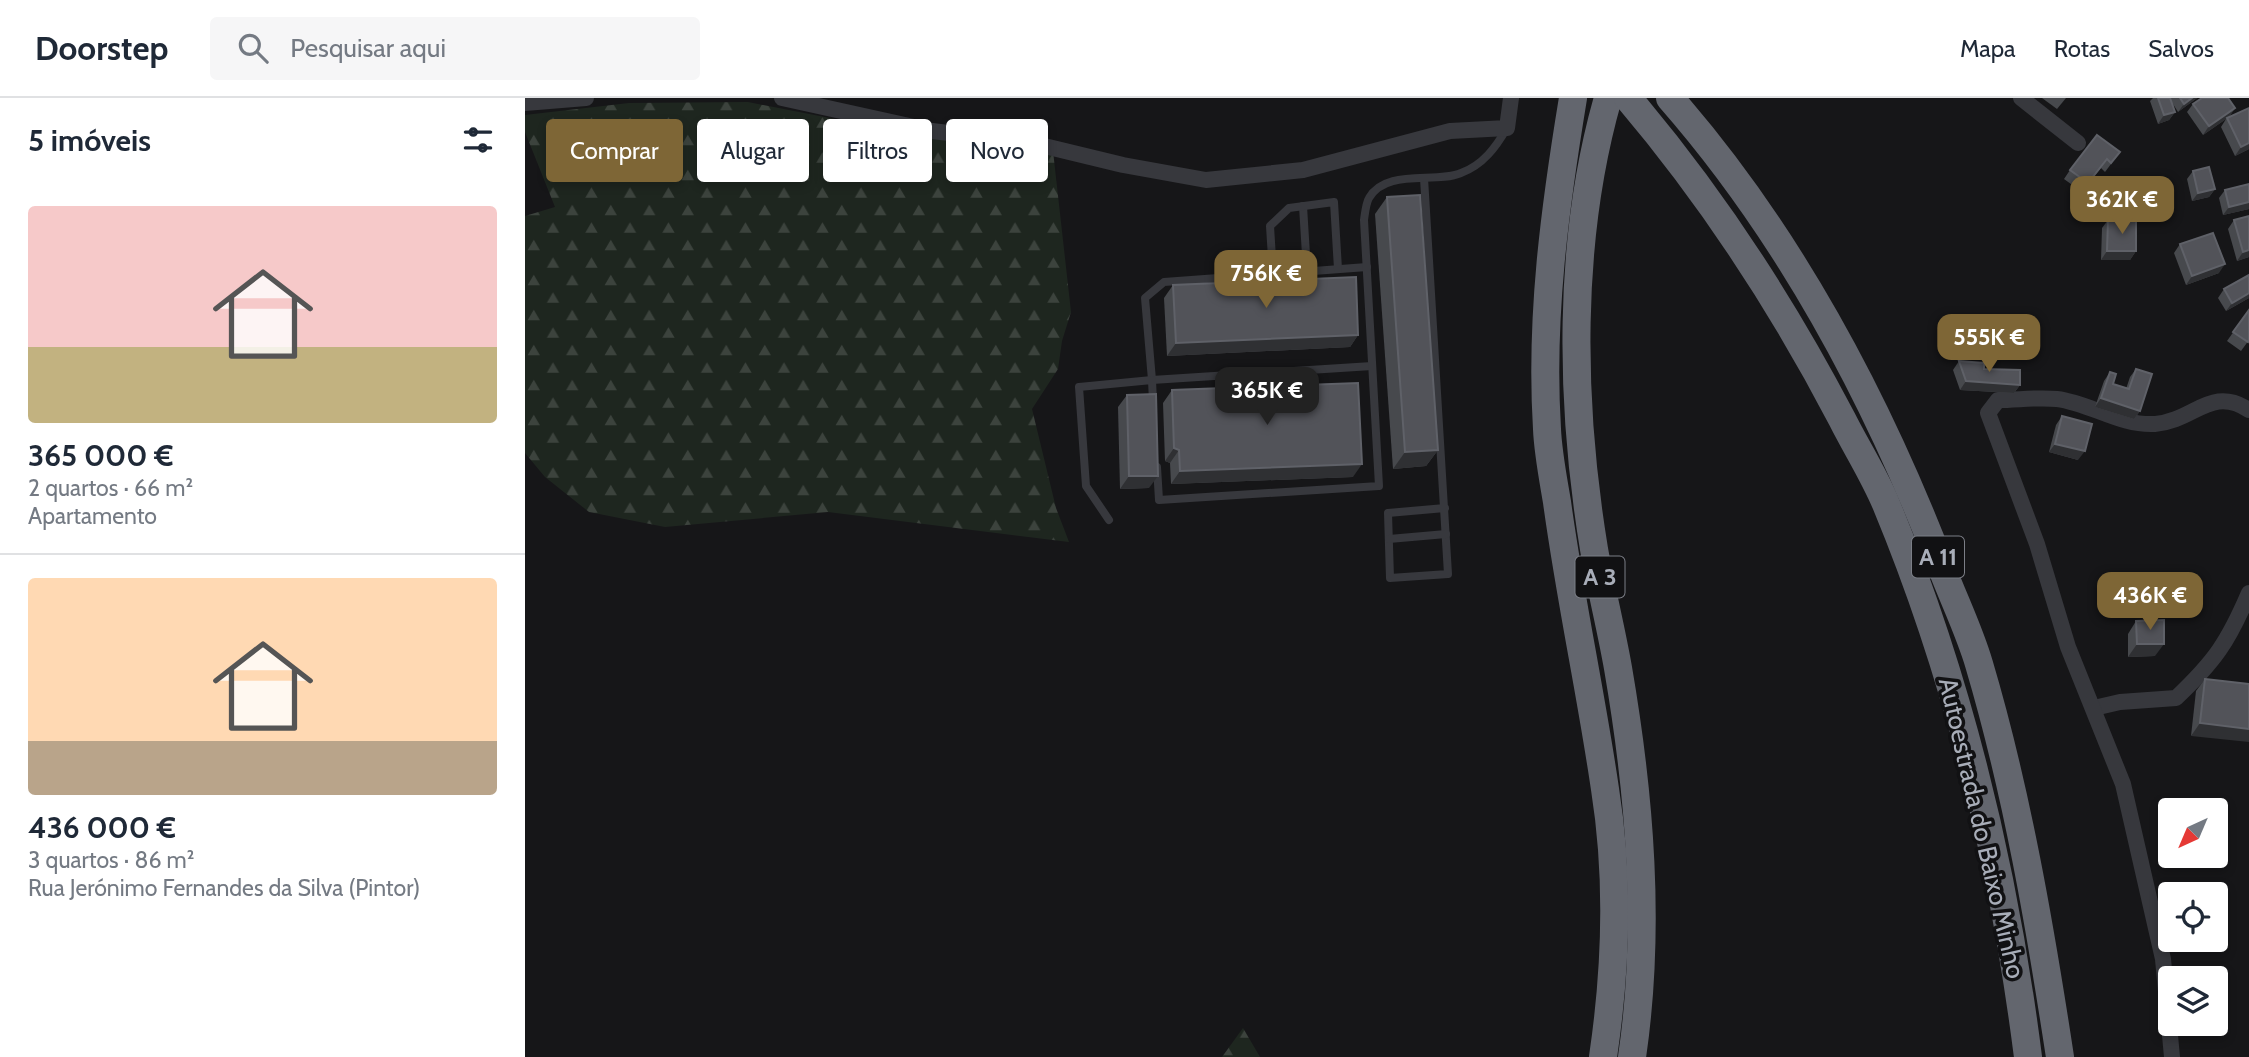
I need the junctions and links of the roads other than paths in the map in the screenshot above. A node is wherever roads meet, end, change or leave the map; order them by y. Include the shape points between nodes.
1 (586, 98) edge
2 (782, 98) edge
3 (1511, 98) edge
4 (1573, 98) edge
5 (1608, 98) edge
6 (1628, 98) edge
7 (2021, 98) edge
8 (525, 103) edge
9 (1676, 105) edge
10 (1507, 128) junction
11 (2078, 143) dead end
12 (1424, 178) junction
13 (1303, 206) junction
14 (1367, 267) junction
15 (1338, 269) junction
16 (1307, 271) junction
17 (1273, 274) junction
18 (1372, 366) junction
19 (1152, 380) junction
20 (1153, 407) edge
21 (2249, 410) edge
22 (1157, 460) edge
23 (1445, 509) junction
24 (1109, 520) dead end
25 (1446, 534) junction
26 (1389, 539) junction
27 (2249, 593) edge
28 (2094, 708) junction
29 (1603, 1057) edge
30 (1632, 1057) edge
31 (2028, 1057) edge
32 (2060, 1057) edge
33 (2172, 1057) edge

1 - 8 street
2 - 10 street via 932,131 1032,143 1206,180 1303,170 1450,131
3 - 10 street
4 - 29 highway, A 3 via 1555,205 1546,317 1547,430 1563,552 1606,791 1614,896 1612,994
5 - 30 highway, A 3 via 1585,215 1577,324 1580,434 1594,548 1636,787 1642,901 1639,1007
6 - 31 highway, Autoestrada do Baixo Minho / A 11 via 1720,214 1808,353 1885,502 1949,675 1992,844
7 - 11 street
9 - 32 highway, Autoestrada do Baixo Minho / A 11 via 1744,191 1834,333 1912,488 1979,663 2022,841
10 - 12 lane via 1480,163 1459,174
12 - 14 lane via 1385,183 1369,198 1364,220
12 - 23 lane
13 - 15 lane via 1333,202
13 - 16 lane
13 - 17 lane via 1289,208 1270,226
14 - 15 lane
14 - 18 lane
15 - 16 lane
16 - 17 lane
17 - 19 lane via 1164,282 1145,298
18 - 19 lane
18 - 22 lane via 1379,486 1159,500
19 - 20 lane
19 - 24 lane via 1079,387 1086,486
21 - 28 street via 2220,400 2172,421 2140,424 2057,399 1997,400 1988,413 2037,544 2068,647
23 - 25 lane
23 - 26 lane via 1388,513
25 - 26 lane
25 - 26 lane via 1448,574 1390,578
27 - 28 street via 2220,652 2176,698
28 - 33 street via 2123,783 2145,868 2163,959

